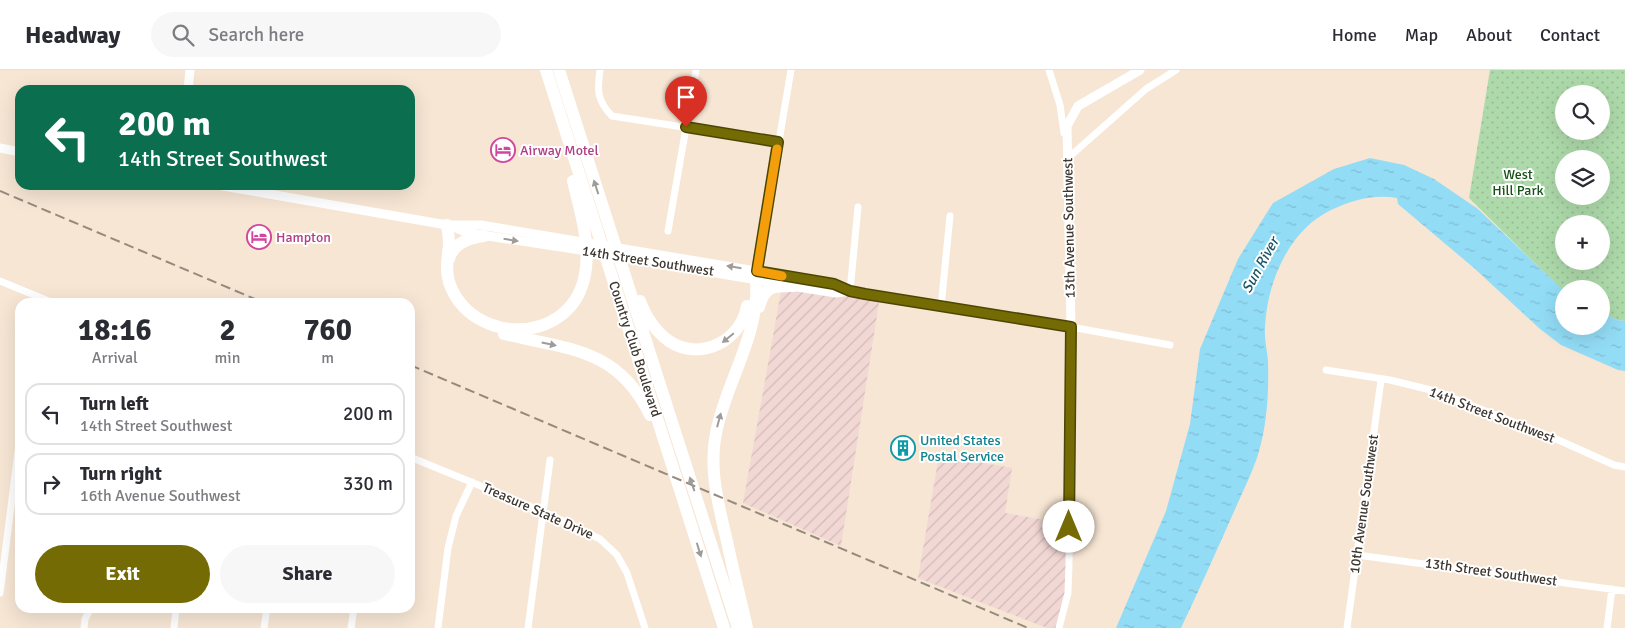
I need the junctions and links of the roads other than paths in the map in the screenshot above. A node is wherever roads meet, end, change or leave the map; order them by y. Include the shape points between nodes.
1 (190, 70) edge
2 (546, 70) edge
3 (559, 70) edge
4 (563, 70) edge
5 (600, 70) edge
6 (696, 70) edge
7 (791, 70) edge
8 (1049, 70) edge
9 (1140, 70) edge
10 (1176, 70) edge
11 (188, 85) edge
12 (572, 112) junction
13 (686, 127) junction
14 (778, 142) junction
15 (1066, 146) junction
16 (0, 148) edge
17 (15, 151) edge
18 (1068, 158) junction
19 (246, 190) edge
20 (858, 207) dead end
21 (950, 216) dead end
22 (447, 225) junction
23 (589, 227) junction
24 (668, 231) dead end
25 (484, 236) junction
26 (446, 269) junction
27 (626, 273) junction
28 (756, 275) junction
29 (0, 281) edge
30 (794, 286) junction
31 (850, 291) junction
32 (40, 298) edge
33 (941, 307) junction
34 (1071, 327) junction
35 (747, 340) junction
36 (1170, 345) dead end
37 (1326, 370) dead end
38 (1381, 380) junction
39 (668, 454) junction
40 (415, 459) edge
41 (550, 460) dead end
42 (1625, 467) edge
43 (15, 476) edge
44 (472, 482) junction
45 (11, 508) junction
46 (15, 508) edge
47 (544, 512) junction
48 (1357, 554) junction
49 (1, 573) edge
50 (1612, 589) junction
51 (1625, 591) edge
52 (0, 593) edge
53 (88, 613) edge
54 (176, 613) edge
55 (266, 613) edge
56 (353, 613) edge
57 (84, 628) edge
58 (174, 628) edge
59 (264, 628) edge
60 (351, 628) edge
61 (438, 628) edge
62 (528, 628) edge
63 (645, 628) edge
64 (724, 628) edge
65 (738, 628) edge
66 (747, 628) edge
67 (1059, 628) edge
68 (1347, 628) edge
69 (1606, 628) edge

1 - 11 street
2 - 23 highway
3 - 12 highway
4 - 12 highway
5 - 13 street via 598,96 612,116
6 - 13 street
7 - 14 street
8 - 15 street, 13th Avenue Southwest via 1060,105
9 - 15 street via 1078,106 1067,126
10 - 18 street via 1146,88
27 -> 12 highway, Country Club Boulevard
13 - 14 street
13 - 24 street
14 - 28 street
15 - 18 street, 13th Avenue Southwest
16 - 17 street
18 - 34 street, 13th Avenue Southwest
19 - 22 street, 14th Street Southwest
20 - 31 street
21 - 33 street
22 - 25 street, 14th Street Southwest
22 - 26 highway
28 -> 22 street, 14th Street Southwest via 481,225
22 -> 39 highway via 440,266 448,293 458,308 479,326 491,331 568,348 605,362 639,396
23 - 26 highway via 586,267 577,296 566,311 546,325 520,330 498,327 474,316 454,293
23 - 39 highway, Country Club Boulevard via 610,272
25 - 26 highway via 466,239 458,245 450,255
25 -> 28 street, 14th Street Southwest
28 -> 27 highway via 746,315 737,330 721,343 700,350 676,345 657,330 649,321
65 -> 27 highway, Country Club Boulevard
28 - 30 street, 14th Street Southwest
28 - 31 street, 14th Street Southwest via 834,284
28 - 35 highway via 757,291
29 - 32 street
30 - 31 street, 14th Street Southwest via 836,293
30 - 35 highway via 773,288 762,295
31 - 33 street, 14th Street Southwest
33 - 34 street, 14th Street Southwest
34 - 36 street, 14th Street Southwest
34 - 67 street, 13th Avenue Southwest via 1068,593
66 -> 35 highway via 722,522 714,468 719,417
37 - 38 street, 14th Street Southwest
38 - 42 street, 14th Street Southwest via 1435,391
38 - 48 street, 10th Avenue Southwest
39 -> 64 highway, Country Club Boulevard
40 - 44 street, Treasure State Drive
41 - 47 street
43 - 45 street
44 - 47 street, Treasure State Drive
44 - 61 street via 456,516 450,540
45 - 46 street
45 - 49 street
47 - 62 street
47 - 63 street, Treasure State Drive via 600,539 617,555 627,573
48 - 50 street, 13th Street Southwest
48 - 68 street, 10th Avenue Southwest
49 - 52 street
50 - 51 street, 13th Street Southwest
50 - 69 street
53 - 57 street
54 - 58 street
55 - 59 street
56 - 60 street

